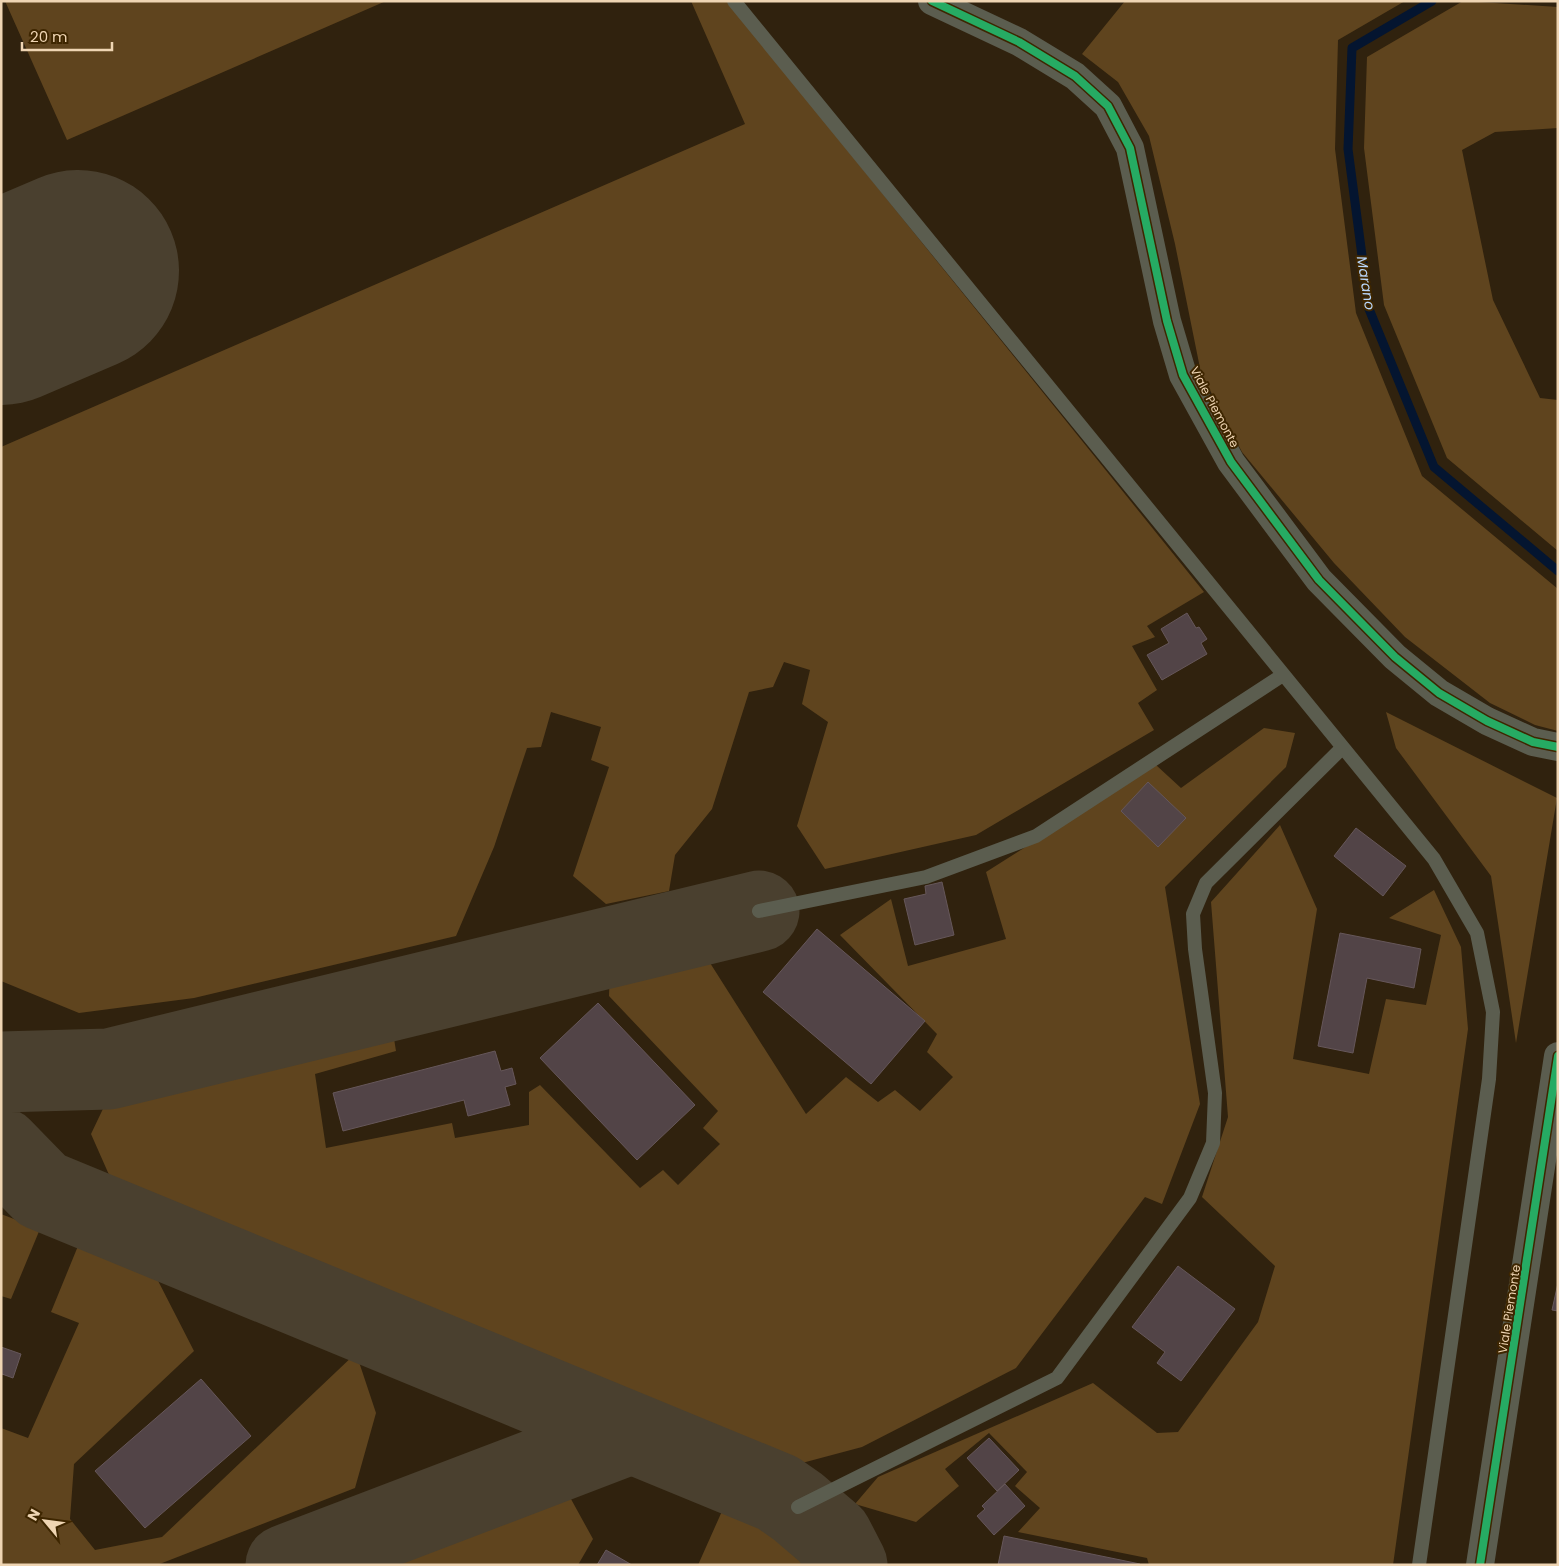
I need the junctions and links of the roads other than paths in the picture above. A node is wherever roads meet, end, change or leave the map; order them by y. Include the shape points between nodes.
1 (734, 1) edge
2 (932, 1) edge
3 (1282, 675) junction
4 (1558, 747) edge
5 (1342, 748) junction
6 (759, 911) dead end
7 (1558, 1056) edge
8 (798, 1507) dead end
9 (1419, 1565) edge
10 (1480, 1565) edge

1 - 3 lane
2 - 4 street, Viale Piemonte via 1019,42 1075,76 1108,106 1130,148 1167,321 1183,375 1231,462 1319,580 1395,658 1439,693 1487,721 1533,742
3 - 5 lane
3 - 6 lane via 1036,836 926,878
5 - 8 lane via 1206,883 1193,914 1215,1093 1213,1142 1190,1198 1057,1378
5 - 9 lane via 1434,859 1477,933 1494,1012 1489,1079
7 - 10 street, Viale Piemonte

